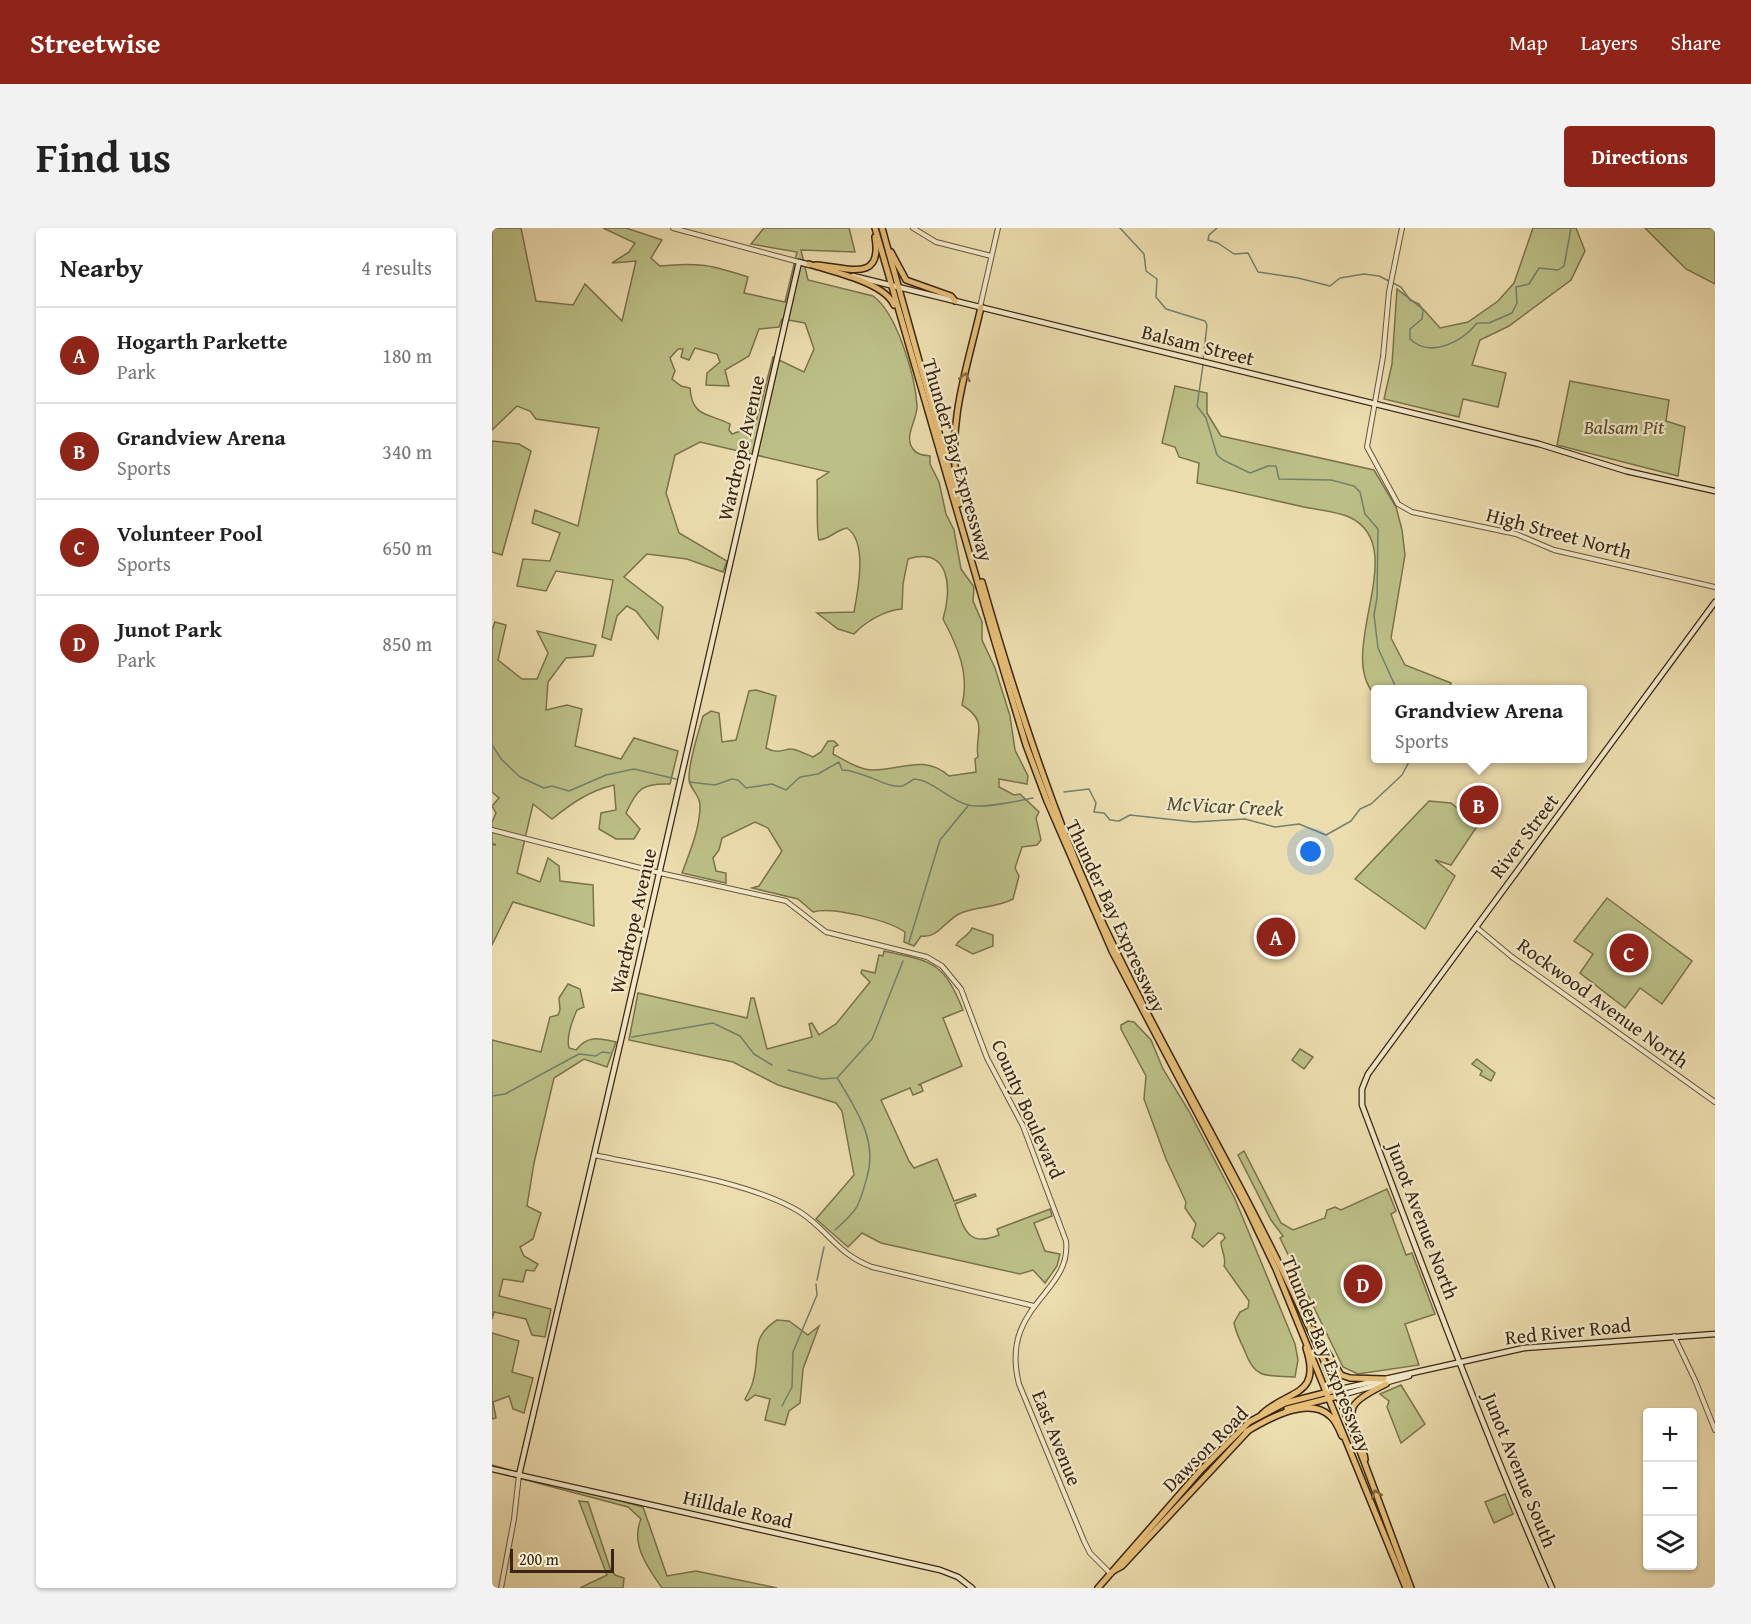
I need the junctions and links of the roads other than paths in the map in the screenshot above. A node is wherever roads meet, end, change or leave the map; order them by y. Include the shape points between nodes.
1 (673, 228) edge
2 (874, 228) edge
3 (882, 228) edge
4 (913, 228) edge
5 (998, 228) edge
6 (1402, 228) edge
7 (887, 246) junction
8 (991, 256) junction
9 (799, 262) junction
10 (809, 264) junction
11 (892, 285) junction
12 (899, 287) junction
13 (955, 301) junction
14 (980, 307) junction
15 (907, 339) junction
16 (1376, 404) junction
17 (1715, 491) edge
18 (961, 510) junction
19 (1715, 587) edge
20 (1715, 602) edge
21 (492, 830) edge
22 (660, 873) junction
23 (1476, 927) junction
24 (1362, 1090) joint
25 (1715, 1102) edge
26 (594, 1155) junction
27 (1034, 1306) junction
28 (1304, 1315) junction
29 (1298, 1321) junction
30 (1715, 1334) edge
31 (1674, 1336) junction
32 (1462, 1362) junction
33 (1426, 1371) joint
34 (1385, 1381) junction
35 (1337, 1393) junction
36 (1329, 1394) junction
37 (1262, 1414) junction
38 (1715, 1430) edge
39 (1246, 1432) junction
40 (492, 1468) edge
41 (1359, 1472) junction
42 (1368, 1472) junction
43 (519, 1475) junction
44 (1111, 1573) junction
45 (501, 1588) edge
46 (972, 1588) edge
47 (1098, 1588) edge
48 (1406, 1588) edge
49 (1411, 1588) edge
50 (1552, 1588) edge

1 - 9 street, Balsam Street
2 - 10 main road via 877,256 869,267 854,270
2 - 11 main road, Thunder Bay Expressway
3 - 7 main road, Thunder Bay Expressway
4 - 8 street via 936,242
5 - 8 street
6 - 16 street via 1389,292
7 - 12 main road, Thunder Bay Expressway
7 - 13 main road via 906,280 951,296
8 - 14 street
9 - 10 main road, Balsam Street
9 - 22 main road, Wardrope Avenue
10 - 11 main road, Balsam Street
10 - 15 main road via 885,291
11 - 12 main road, Balsam Street
11 - 15 main road, Thunder Bay Expressway
12 - 13 main road, Balsam Street
12 - 18 main road, Thunder Bay Expressway
13 - 14 main road, Balsam Street
14 - 16 main road, Balsam Street
18 -> 14 main road via 953,434
15 - 29 main road, Thunder Bay Expressway via 1026,745 1058,829 1112,951 1247,1208
16 - 17 main road, Balsam Street
16 - 19 street, High Street North via 1367,447 1398,504 1412,512 1516,534 1554,550
18 - 28 main road, Thunder Bay Expressway via 1030,743 1090,894
20 - 23 main road, River Street
21 - 22 street, County Boulevard
22 - 26 main road, Wardrope Avenue
22 - 27 street, County Boulevard via 786,901 826,932 927,957 947,971 961,989 987,1058 1023,1126 1066,1241 1064,1265
23 - 24 main road, River Street via 1368,1074
23 - 25 street, Rockwood Avenue North
24 - 32 main road, Junot Avenue North via 1362,1105
26 - 27 street via 732,1186 777,1201 802,1213 855,1261
26 - 43 main road, Wardrope Avenue
27 - 44 street, East Avenue via 1022,1323 1016,1344 1014,1364 1019,1384 1083,1541
28 - 34 main road via 1341,1375
28 - 35 main road, Thunder Bay Expressway
29 - 36 main road, Thunder Bay Expressway
29 - 37 main road via 1310,1359 1310,1377 1301,1391 1271,1405
30 - 31 main road, Red River Road
31 - 32 main road, Red River Road via 1524,1348
31 - 38 street
32 - 33 main road, Red River Road
32 - 50 main road, Junot Avenue South
33 - 34 main road, Dawson Road
34 - 35 main road, Dawson Road
34 - 42 main road via 1353,1404 1352,1417
35 - 36 main road, Dawson Road
35 - 42 main road, Thunder Bay Expressway
36 - 37 main road, Dawson Road via 1285,1403
36 - 39 main road, Dawson Road via 1273,1414
36 - 41 main road, Thunder Bay Expressway
37 - 44 main road, Dawson Road via 1200,1471
39 - 41 main road via 1279,1415 1316,1408 1334,1420
39 - 44 main road, Dawson Road via 1122,1566
40 - 43 main road, Hilldale Road
41 - 48 main road, Thunder Bay Expressway
49 -> 42 main road, Thunder Bay Expressway
43 - 45 street, Wardrope Avenue
43 - 46 main road, Hilldale Road via 940,1570
44 - 47 main road, Dawson Road

